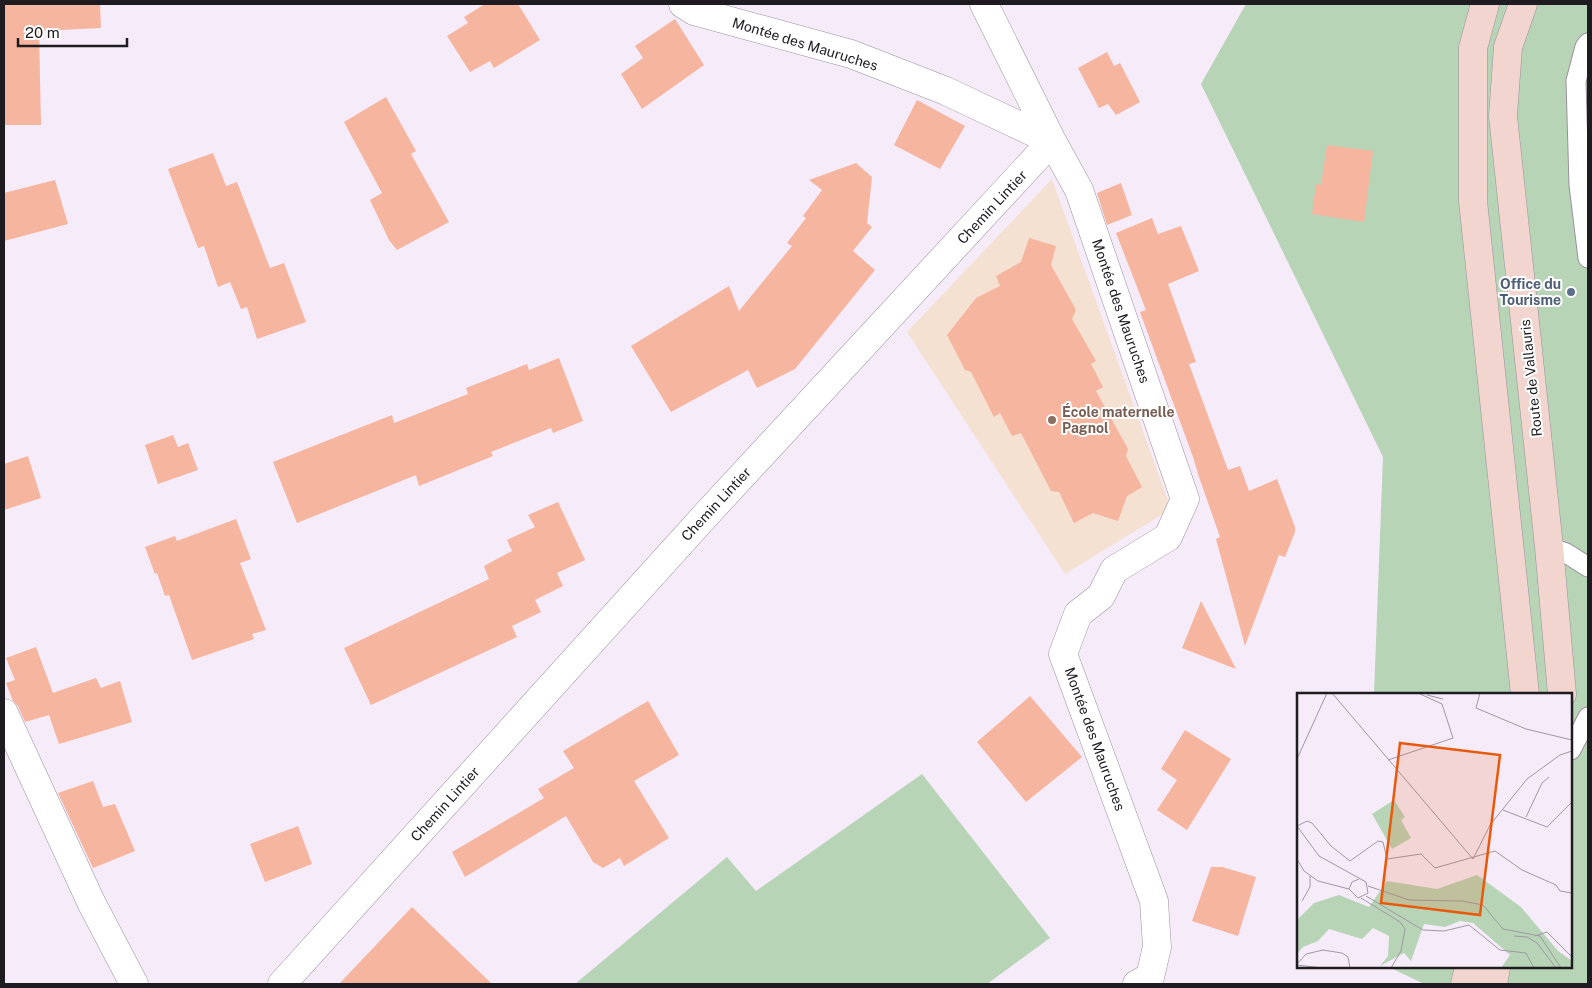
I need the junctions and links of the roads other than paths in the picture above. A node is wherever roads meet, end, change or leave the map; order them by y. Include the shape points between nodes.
1 (683, 4) edge
2 (984, 4) edge
3 (1485, 4) edge
4 (1523, 4) edge
5 (1588, 43) edge
6 (1052, 141) junction
7 (1588, 258) edge
8 (1549, 547) junction
9 (1588, 567) edge
10 (1525, 693) edge
11 (1562, 693) edge
12 (4, 713) edge
13 (1588, 717) edge
14 (1572, 748) edge
15 (1469, 968) edge
16 (1496, 968) edge
17 (134, 984) edge
18 (282, 984) edge
19 (1137, 984) edge
20 (1465, 984) edge
21 (1493, 984) edge

1 - 6 street, Montée des Mauruches via 694,11 851,54 946,92
2 - 6 street
3 - 10 main road via 1473,48 1473,201
4 - 8 main road, Route de Vallauris via 1508,47 1503,116
5 - 7 lane via 1576,81 1579,185
6 - 18 street, Chemin Lintier via 704,517
6 - 19 street, Montée des Mauruches via 1079,190 1185,499 1168,537 1114,570 1101,596 1078,614 1063,654 1154,901 1157,947 1150,977
8 - 9 lane
8 - 11 main road, Route de Vallauris
12 - 17 street via 91,902
13 - 14 lane
15 - 20 main road
16 - 21 main road

